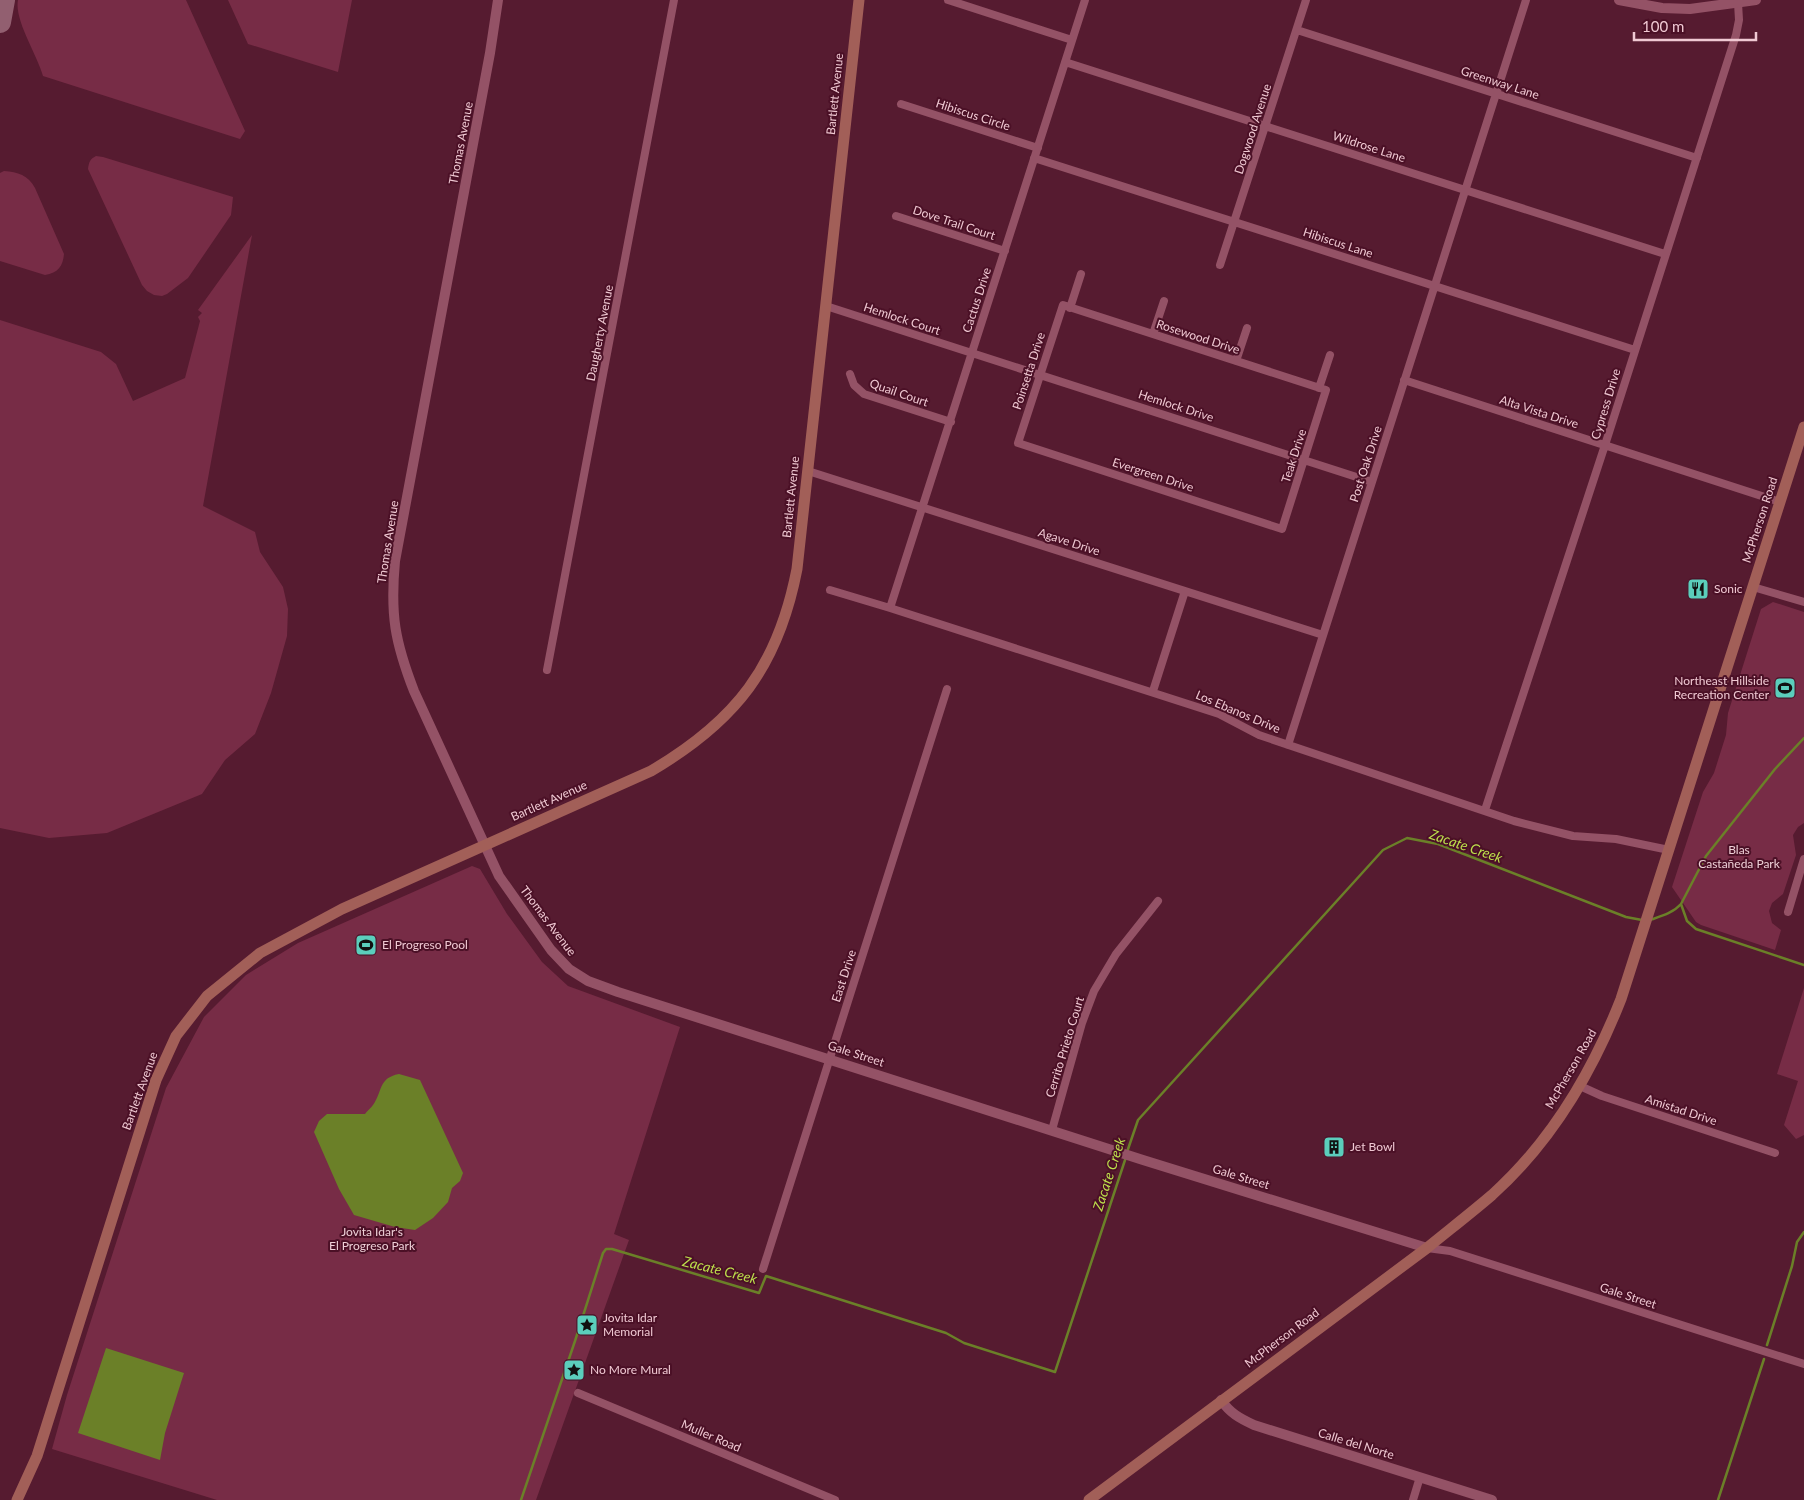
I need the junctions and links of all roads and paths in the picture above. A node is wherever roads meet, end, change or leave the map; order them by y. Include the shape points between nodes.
1 (498, 0) edge
2 (674, 0) edge
3 (859, 0) edge
4 (948, 0) edge
5 (1085, 0) edge
6 (1306, 0) edge
7 (1526, 0) edge
8 (1619, 0) edge
9 (1756, 0) edge
10 (1738, 3) junction
11 (1296, 30) junction
12 (1072, 40) junction
13 (1065, 62) junction
14 (1496, 93) junction
15 (901, 104) dead end
16 (1266, 126) junction
17 (1038, 148) junction
18 (1034, 158) junction
19 (1697, 158) junction
20 (1465, 190) junction
21 (896, 216) dead end
22 (1234, 222) junction
23 (1004, 251) junction
24 (1665, 254) junction
25 (1220, 265) dead end
26 (1081, 274) dead end
27 (1434, 286) junction
28 (1164, 301) dead end
29 (826, 306) junction
30 (1066, 306) junction
31 (1247, 328) dead end
32 (1153, 334) junction
33 (1635, 350) junction
34 (972, 353) junction
35 (1330, 354) dead end
36 (1236, 361) junction
37 (850, 374) dead end
38 (1040, 374) junction
39 (1404, 380) junction
40 (1323, 389) junction
41 (951, 422) junction
42 (1804, 427) edge
43 (1018, 443) joint
44 (1605, 445) junction
45 (1305, 460) junction
46 (808, 471) junction
47 (1372, 482) junction
48 (1780, 502) junction
49 (922, 507) junction
50 (1282, 529) joint
51 (1753, 586) junction
52 (830, 590) dead end
53 (1184, 591) junction
54 (1804, 602) edge
55 (890, 608) junction
56 (1323, 635) junction
57 (547, 670) dead end
58 (947, 689) dead end
59 (1153, 692) junction
60 (1288, 745) junction
61 (1485, 810) junction
62 (485, 844) junction
63 (1669, 850) junction
64 (1804, 859) edge
65 (1158, 901) dead end
66 (1788, 912) dead end
67 (672, 1008) joint
68 (830, 1059) junction
69 (1580, 1086) junction
70 (1052, 1130) junction
71 (1775, 1152) dead end
72 (1427, 1248) junction
73 (763, 1269) dead end
74 (1804, 1364) edge
75 (578, 1393) dead end
76 (1221, 1400) junction
77 (1420, 1477) junction
78 (17, 1500) edge
79 (835, 1500) edge
80 (1089, 1500) edge
81 (1413, 1500) edge
82 (1492, 1500) edge

1 - 62 street, Thomas Avenue via 392,588 396,638 404,665
2 - 57 street, Daugherty Avenue
3 - 29 main road, Bartlett Avenue
4 - 12 street
5 - 12 street, Cactus Drive
6 - 11 street, Dogwood Avenue
7 - 14 street, Post Oak Drive
8 - 10 street via 1662,8 1690,9
9 - 10 street
10 - 19 street, Cypress Drive via 1736,35
11 - 14 street, Greenway Lane
11 - 16 street, Dogwood Avenue
12 - 13 street, Cactus Drive
13 - 16 street, Wildrose Lane
13 - 17 street, Cactus Drive
14 - 19 street, Greenway Lane
14 - 20 street, Post Oak Drive
15 - 17 street, Hibiscus Circle
16 - 20 street, Wildrose Lane
16 - 22 street, Dogwood Avenue
17 - 18 street, Cactus Drive
18 - 22 street, Hibiscus Lane
18 - 23 street, Cactus Drive
19 - 24 street, Cypress Drive
20 - 24 street, Wildrose Lane
20 - 27 street, Post Oak Drive
21 - 23 street, Dove Trail Court
22 - 25 street, Dogwood Avenue
22 - 27 street, Hibiscus Lane
23 - 34 street, Cactus Drive
24 - 33 street, Cypress Drive
26 - 30 street, Poinsetta Drive
27 - 33 street, Hibiscus Lane
27 - 39 street, Post Oak Drive
28 - 32 street
29 - 34 street, Hemlock Court
29 - 46 main road, Bartlett Avenue
30 - 32 street, Rosewood Drive
30 - 38 street, Poinsetta Drive
31 - 36 street
32 - 36 street, Rosewood Drive
33 - 44 street, Cypress Drive
34 - 38 street, Hemlock Drive
34 - 41 street, Cactus Drive
35 - 40 street, Teak Drive
36 - 40 street, Rosewood Drive
37 - 41 street, Quail Court via 854,386 864,394
38 - 43 street, Poinsetta Drive
38 - 45 street, Hemlock Drive
39 - 44 street, Alta Vista Drive
39 - 47 street, Post Oak Drive
40 - 45 street, Teak Drive
41 - 49 street, Cactus Drive
42 - 48 main road, McPherson Road
43 - 50 street, Evergreen Drive
44 - 48 street, Alta Vista Drive
44 - 61 street, Cypress Drive
45 - 47 street, Hemlock Drive
45 - 50 street, Teak Drive
46 - 49 street, Agave Drive
46 - 62 main road, Bartlett Avenue via 790,603 769,656 747,692 717,725 651,771
47 - 56 street, Post Oak Drive
48 - 51 main road, McPherson Road
49 - 53 street, Agave Drive
49 - 55 street, Cactus Drive
51 - 54 street
51 - 63 main road, McPherson Road
52 - 55 street, Los Ebanos Drive
53 - 56 street, Agave Drive
53 - 59 street
55 - 59 street, Los Ebanos Drive
56 - 60 street, Post Oak Drive
58 - 68 street, East Drive
59 - 60 street, Los Ebanos Drive via 1218,714 1259,735
60 - 61 street, Los Ebanos Drive
61 - 63 street, Los Ebanos Drive via 1573,836 1616,839
62 - 67 street, Thomas Avenue via 499,876 551,950 569,969 588,981
62 - 78 main road, Bartlett Avenue via 342,909 260,953 207,996 176,1036 156,1080 37,1456
63 - 69 main road, McPherson Road via 1621,999
64 - 66 street
65 - 70 street, Cerrito Prieto Court via 1116,954 1094,991
67 - 68 street, Gale Street
68 - 70 street, Gale Street
68 - 73 street, East Drive
69 - 71 street, Amistad Drive
69 - 72 main road, McPherson Road via 1556,1124 1515,1172
70 - 72 street, Gale Street
72 - 74 street, Gale Street via 1450,1251
72 - 76 main road, McPherson Road
75 - 79 street, Muller Road
76 - 77 street, Calle del Norte via 1229,1412 1254,1425
76 - 80 main road, McPherson Road
77 - 81 street
77 - 82 street, Calle del Norte

